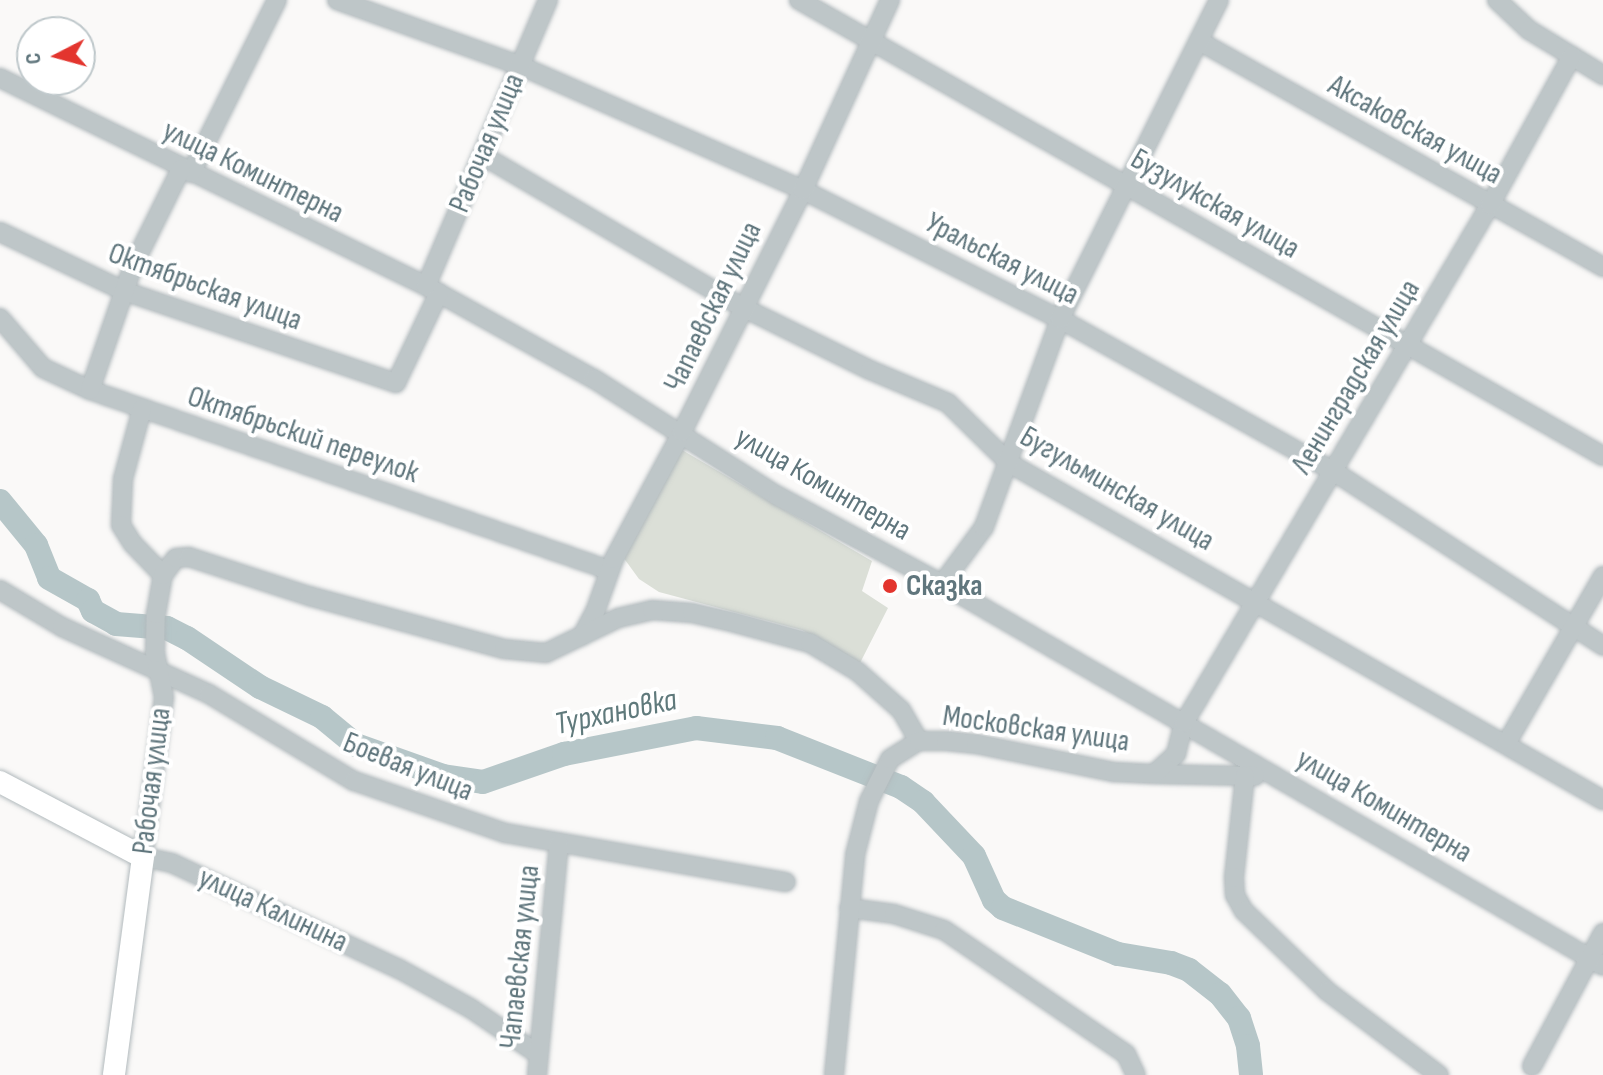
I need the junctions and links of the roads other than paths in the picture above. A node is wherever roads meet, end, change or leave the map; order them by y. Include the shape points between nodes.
1 (277, 0) edge
2 (337, 0) edge
3 (548, 0) edge
4 (799, 0) edge
5 (890, 0) edge
6 (1497, 0) edge
7 (1211, 3) edge
8 (1199, 41) junction
9 (871, 42) junction
10 (1572, 56) junction
11 (521, 66) junction
12 (1603, 75) edge
13 (0, 78) edge
14 (482, 155) junction
15 (186, 171) junction
16 (1129, 187) junction
17 (803, 190) junction
18 (1490, 205) junction
19 (0, 232) edge
20 (1603, 267) edge
21 (432, 289) junction
22 (124, 291) junction
23 (744, 308) junction
24 (0, 318) edge
25 (1060, 319) junction
26 (1407, 344) junction
27 (396, 383) joint
28 (90, 390) junction
29 (142, 409) junction
30 (682, 432) junction
31 (1603, 456) edge
32 (1009, 463) junction
33 (1333, 471) junction
34 (609, 570) junction
35 (163, 575) junction
36 (1603, 576) edge
37 (942, 584) junction
38 (0, 590) edge
39 (1255, 602) junction
40 (1572, 625) junction
41 (582, 636) junction
42 (1603, 646) edge
43 (158, 669) junction
44 (1184, 723) junction
45 (919, 741) junction
46 (1506, 744) junction
47 (1154, 774) junction
48 (1274, 775) junction
49 (1245, 776) junction
50 (0, 782) edge
51 (1603, 800) edge
52 (559, 844) junction
53 (143, 857) junction
54 (786, 882) dead end
55 (849, 908) junction
56 (1603, 933) edge
57 (1596, 961) edge
58 (538, 1054) junction
59 (1532, 1066) dead end
60 (1136, 1073) edge
61 (114, 1075) edge
62 (537, 1075) edge
63 (834, 1075) edge
64 (1439, 1075) edge

1 - 15 street
2 - 11 street, Уральская улица
3 - 11 street, Рабочая улица
4 - 9 street, Бузулукская улица
5 - 9 street, Чапаевская улица
6 - 10 street via 1529,30
7 - 8 street
8 - 16 street
8 - 18 street, Аксаковская улица
9 - 16 street, Бузулукская улица
9 - 17 street, Чапаевская улица
10 - 12 street
10 - 18 street, Ленинградская улица
11 - 14 street, Рабочая улица
11 - 17 street, Уральская улица
13 - 15 street, улица Коминтерна
14 - 21 street, Рабочая улица
14 - 23 street, Бугульминская улица
15 - 21 street, улица Коминтерна
15 - 22 street
16 - 25 street
16 - 26 street, Бузулукская улица
17 - 23 street, Чапаевская улица
17 - 25 street, Уральская улица
18 - 20 street, Аксаковская улица
18 - 26 street, Ленинградская улица
19 - 22 street, Октябрьская улица
21 - 27 street, Рабочая улица
21 - 30 street, улица Коминтерна
22 - 27 street, Октябрьская улица
22 - 28 street
23 - 30 street, Чапаевская улица
23 - 32 street, Бугульминская улица via 948,403
24 - 28 street, Октябрьский переулок via 43,368
25 - 32 street
25 - 33 street, Уральская улица
26 - 31 street, Бузулукская улица
26 - 33 street, Ленинградская улица
28 - 29 street, Октябрьский переулок
29 - 34 street, Октябрьский переулок
29 - 35 street via 123,479 121,525
30 - 34 street, Чапаевская улица
30 - 37 street, улица Коминтерна via 778,496
32 - 37 street via 984,527
32 - 39 street, Бугульминская улица
33 - 39 street, Ленинградская улица
33 - 40 street, Уральская улица
34 - 41 street, Чапаевская улица
35 - 41 street via 176,558 189,557 504,649 546,653
35 - 43 street, Рабочая улица via 156,614
36 - 40 street
37 - 44 street, улица Коминтерна
38 - 43 street, Боевая улица via 62,627
39 - 44 street, Ленинградская улица
39 - 46 street, Бугульминская улица
40 - 42 street, Уральская улица
40 - 46 street
41 - 45 street via 618,618 652,610 692,613 810,643 868,680 901,710
43 - 52 street, Боевая улица via 354,781 462,820
43 - 53 street, Рабочая улица via 164,697
44 - 47 street, Московская улица via 1176,754
44 - 48 street, улица Коминтерна
45 - 47 street, Московская улица via 976,744 1114,772
45 - 55 street, Московская улица via 890,759 869,801
46 - 51 street, Бугульминская улица
47 - 49 street
48 - 49 street
48 - 57 street, улица Коминтерна
49 - 64 street via 1234,877 1235,895 1244,911 1327,991
50 - 53 main road, улица Калинина
52 - 54 street, Боевая улица
52 - 58 street, Чапаевская улица
53 - 58 street, улица Калинина via 172,863 399,969
53 - 61 main road, Рабочая улица
55 - 60 street via 894,914 944,930 1126,1054
55 - 63 street, Московская улица
56 - 57 street
57 - 59 street
58 - 62 street, Чапаевская улица

